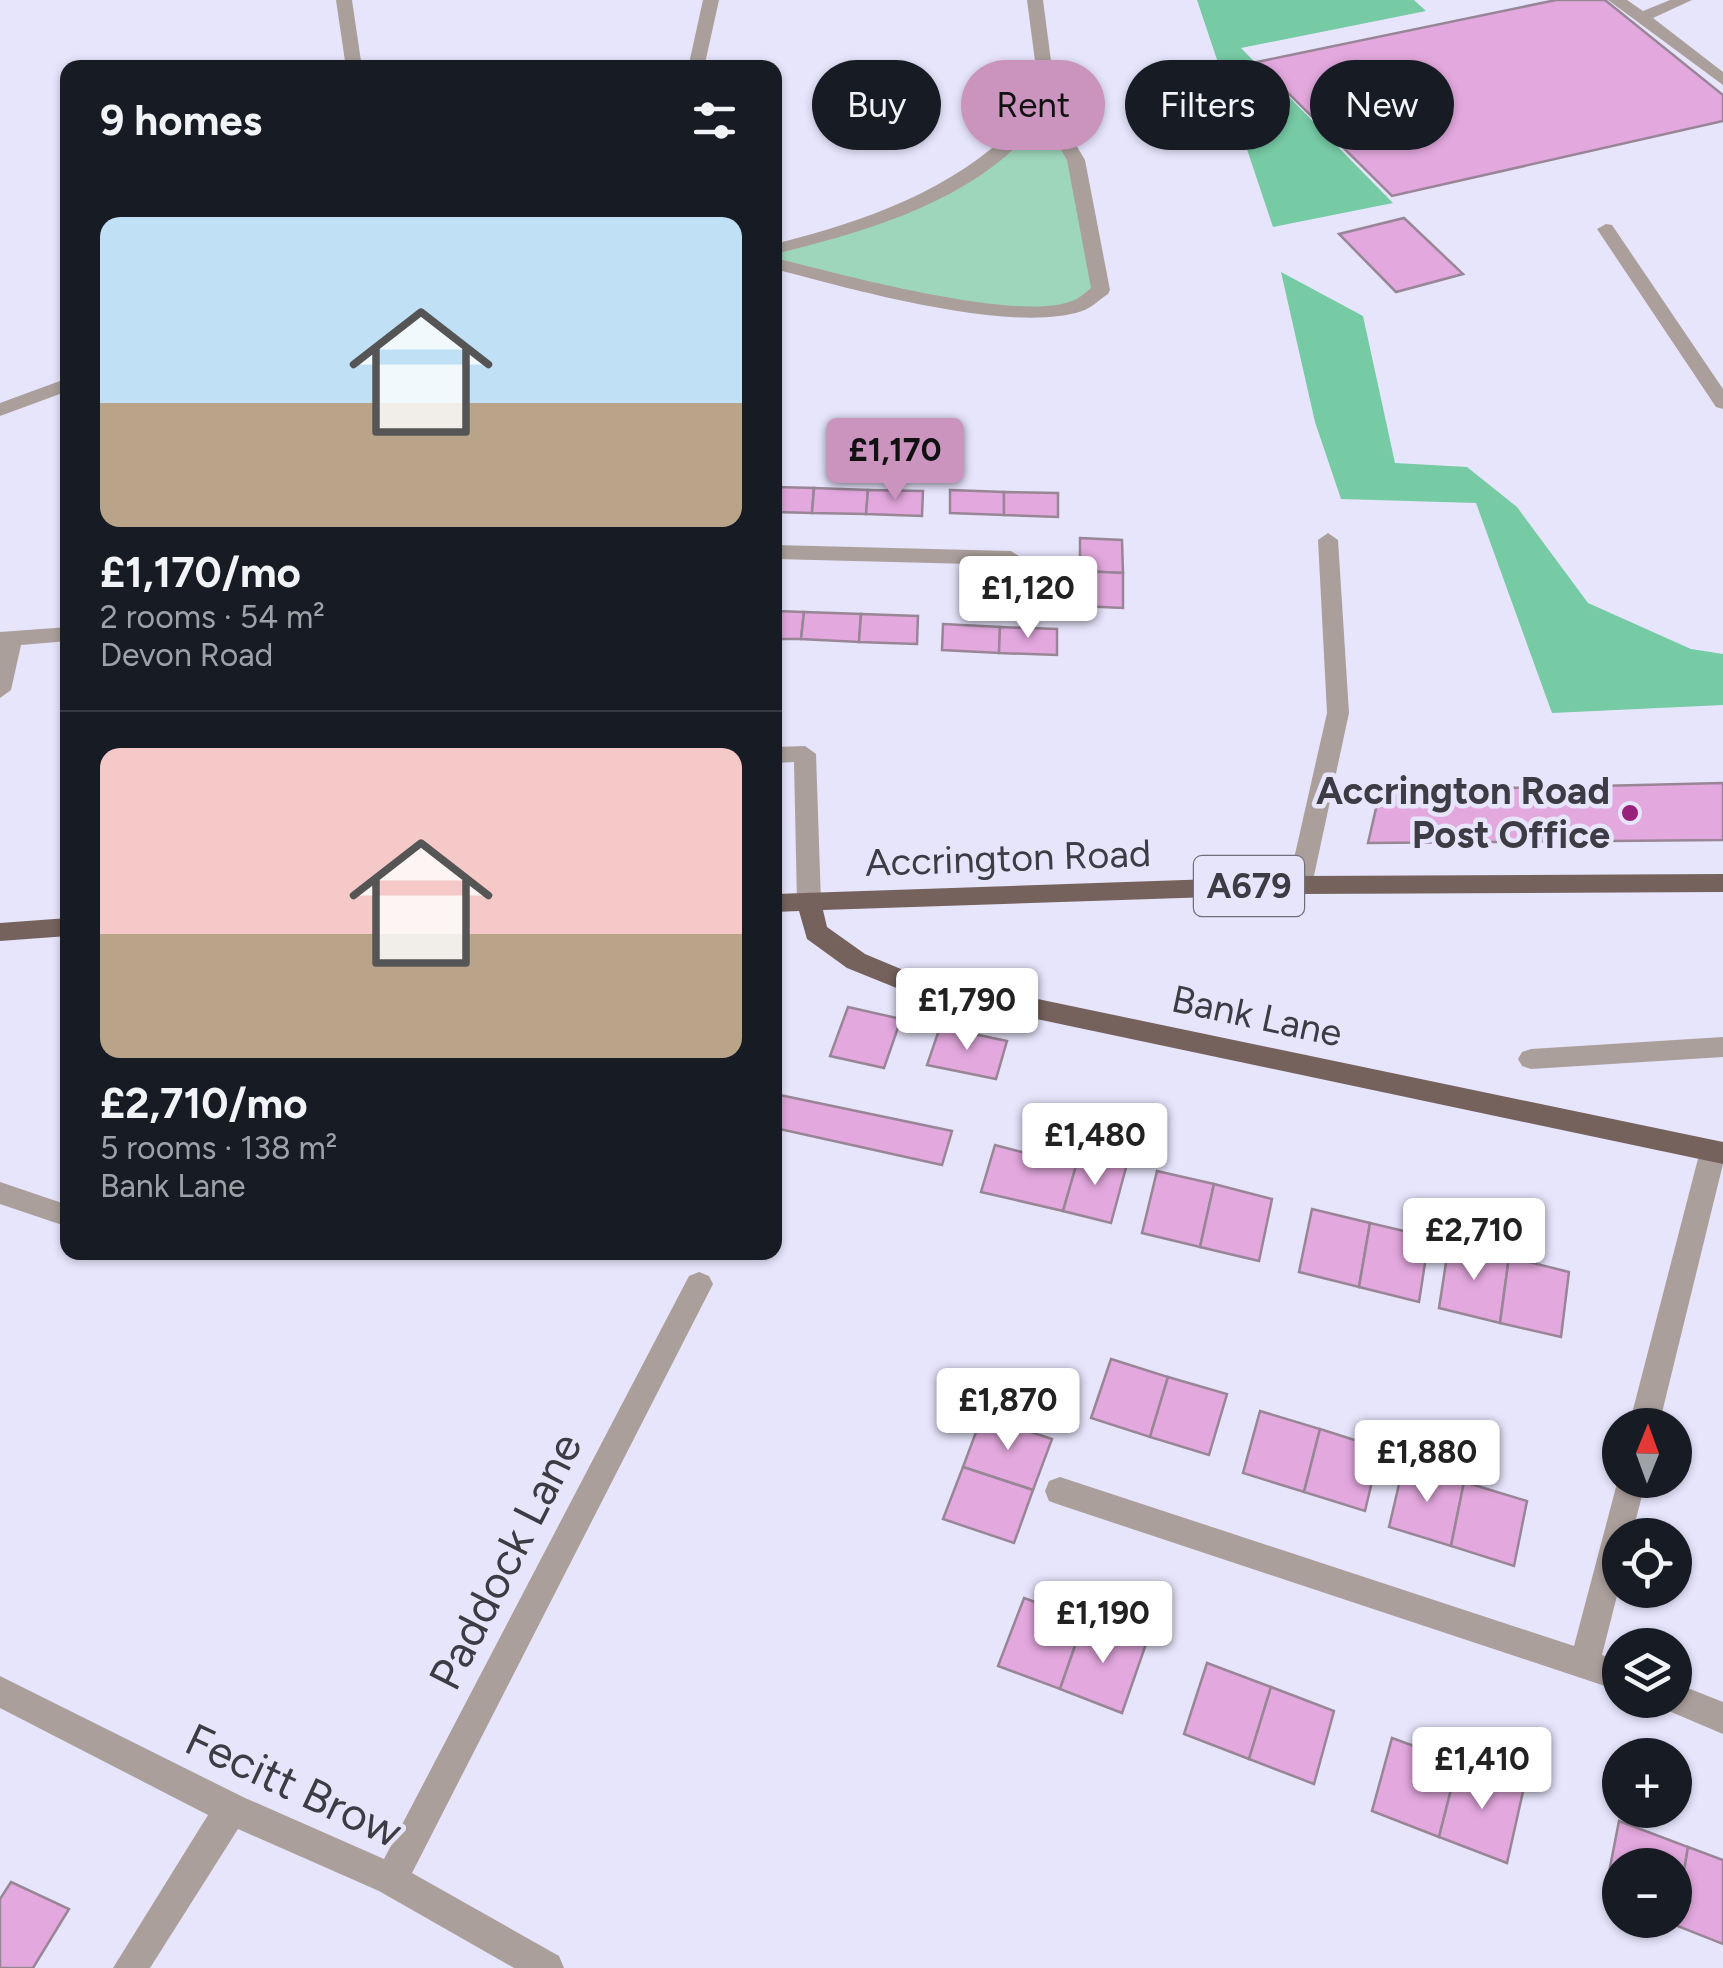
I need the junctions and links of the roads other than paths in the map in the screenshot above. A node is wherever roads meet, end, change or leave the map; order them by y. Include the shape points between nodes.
1 (344, 0) edge
2 (710, 0) edge
3 (1036, 0) edge
4 (1616, 0) edge
5 (1684, 0) edge
6 (1642, 17) junction
7 (353, 60) edge
8 (698, 60) edge
9 (1043, 60) edge
10 (1723, 80) edge
11 (1005, 150) edge
12 (1070, 150) edge
13 (1606, 229) dead end
14 (782, 247) edge
15 (782, 265) edge
16 (60, 387) edge
17 (1723, 403) edge
18 (0, 410) edge
19 (1328, 540) dead end
20 (782, 552) edge
21 (1011, 558) dead end
22 (60, 635) edge
23 (6, 638) edge
24 (0, 690) edge
25 (782, 755) edge
26 (1723, 883) edge
27 (1300, 885) junction
28 (809, 902) junction
29 (782, 904) edge
30 (60, 928) edge
31 (0, 932) edge
32 (1723, 1047) edge
33 (1531, 1060) dead end
34 (1718, 1152) edge
35 (0, 1192) edge
36 (60, 1213) edge
37 (699, 1284) dead end
38 (1649, 1408) edge
39 (1060, 1491) dead end
40 (1626, 1498) edge
41 (1585, 1662) junction
42 (1602, 1669) edge
43 (0, 1692) edge
44 (1692, 1705) edge
45 (1723, 1718) edge
46 (231, 1809) junction
47 (391, 1879) junction
48 (130, 1968) edge
49 (547, 1968) edge

1 - 7 street
2 - 8 street
3 - 9 street
4 - 6 street
5 - 6 street
6 - 10 street
11 - 14 street via 902,210
12 - 15 street via 1100,290 1078,306 1036,312 855,285
13 - 17 street
16 - 18 street
19 - 27 street via 1338,713
20 - 21 street
22 - 23 street
23 - 24 street
25 - 28 street via 805,754
26 - 27 main road, Accrington Road / A679
27 - 28 main road, Accrington Road / A679
28 - 29 main road, Accrington Road / A679
28 - 34 main road, Bank Lane via 816,932 856,961 904,980
30 - 31 main road
32 - 33 street
34 - 38 street
35 - 36 street
37 - 47 street, Paddock Lane
39 - 41 street
40 - 41 street
41 - 42 street
43 - 46 street, Fecitt Brow
44 - 45 street
46 - 47 street, Fecitt Brow
46 - 48 street
47 - 49 street, Fecitt Brow

